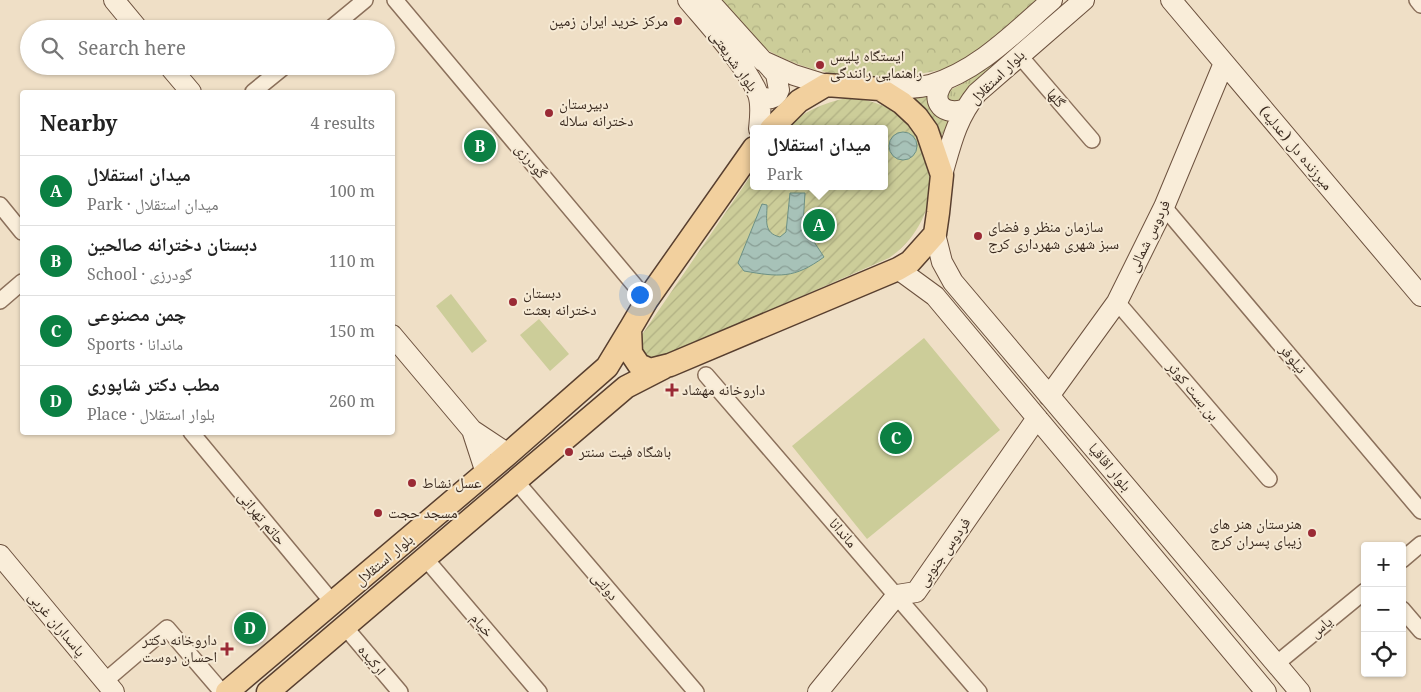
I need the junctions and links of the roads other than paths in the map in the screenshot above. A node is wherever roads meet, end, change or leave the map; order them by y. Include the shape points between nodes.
1 (114, 0) edge
2 (365, 0) edge
3 (396, 0) edge
4 (688, 0) edge
5 (708, 0) edge
6 (1052, 0) edge
7 (1084, 0) edge
8 (1171, 0) edge
9 (1416, 0) edge
10 (1421, 5) edge
11 (131, 20) edge
12 (341, 20) edge
13 (1019, 55) junction
14 (1224, 63) junction
15 (767, 64) junction
16 (177, 75) edge
17 (273, 75) edge
18 (945, 80) junction
19 (826, 85) junction
20 (880, 89) junction
21 (189, 90) edge
22 (255, 90) edge
23 (759, 96) junction
24 (963, 110) junction
25 (760, 125) edge
26 (775, 125) edge
27 (1092, 140) dead end
28 (750, 154) edge
29 (942, 175) junction
30 (0, 205) edge
31 (1164, 207) junction
32 (20, 230) edge
33 (935, 234) junction
34 (898, 268) junction
35 (20, 284) edge
36 (1421, 296) edge
37 (647, 300) junction
38 (0, 301) edge
39 (1118, 302) junction
40 (630, 329) junction
41 (395, 339) edge
42 (670, 365) junction
43 (706, 375) dead end
44 (1049, 396) junction
45 (1037, 418) junction
46 (472, 430) junction
47 (193, 435) edge
48 (508, 454) junction
49 (486, 473) junction
50 (1269, 479) dead end
51 (515, 480) junction
52 (1421, 511) edge
53 (1421, 544) edge
54 (0, 555) edge
55 (1406, 557) edge
56 (425, 558) junction
57 (1361, 594) edge
58 (897, 595) junction
59 (333, 603) junction
60 (1406, 614) edge
61 (345, 628) junction
62 (1421, 631) edge
63 (1276, 664) junction
64 (110, 686) edge
65 (222, 692) edge
66 (227, 692) edge
67 (268, 692) edge
68 (400, 692) edge
69 (539, 692) edge
70 (696, 692) edge
71 (818, 692) edge
72 (979, 692) edge
73 (1266, 692) edge
74 (1300, 692) edge

1 - 11 main road
2 - 12 street
3 - 37 street, گودرزی
4 - 23 main road, بلوار شریعتی via 728,48
5 - 15 main road, بلوار شریعتی
6 - 18 main road, بلوار استقلال via 982,60
7 - 13 main road, بلوار استقلال
8 - 14 main road, میرزنده دل (عدلیه)
9 - 10 street
13 - 24 main road, بلوار استقلال
13 - 27 street, گلها
14 - 31 main road, فردوس شمالی
14 - 36 main road, میرزنده دل (عدلیه)
15 - 19 main road, بلوار شریعتی
15 - 23 main road via 776,74 780,90 769,99
16 - 21 main road
17 - 22 street
18 - 20 main road, بلوار استقلال via 915,88
18 - 24 main road via 938,88 937,99 942,108 953,113
19 - 20 main road
19 - 26 main road via 799,101
20 - 29 main road via 902,103 927,131
23 - 25 main road, بلوار شریعتی
24 - 29 main road, بلوار استقلال
28 - 37 main road, بلوار استقلال
29 - 33 main road
30 - 32 street
31 - 39 main road, فردوس شمالی
31 - 52 street, نیلوفر
33 - 34 main road via 910,262
33 - 44 main road, بلوار اقاقیا via 942,262 953,282
34 - 42 main road
34 - 45 main road, بلوار اقاقیا via 935,296
35 - 38 street
37 - 40 main road, بلوار استقلال
39 - 44 main road, فردوس شمالی
39 - 50 street, بن بست کوثر
40 - 42 main road via 631,352 639,365 650,370
40 - 48 main road, بلوار استقلال via 607,366
41 - 46 main road
42 - 51 main road, بلوار استقلال via 626,387
43 - 58 street, ماندانا
44 - 63 main road, بلوار اقاقیا
45 - 58 main road, فردوس جنوبی via 916,592
45 - 73 main road, بلوار اقاقیا
46 - 48 main road
46 - 49 main road
47 - 59 street, حاتم تهرانی
48 - 49 main road, بلوار استقلال
49 - 59 main road, بلوار استقلال
51 - 56 main road, بلوار استقلال
51 - 70 street, دولتی
53 - 55 street
54 - 64 main road, پاسداران غربی
56 - 61 main road, بلوار استقلال
56 - 69 street, خیام
57 - 63 street, یاس
58 - 71 main road
58 - 72 street, ماندانا
59 - 66 main road, بلوار استقلال
60 - 62 street
61 - 67 main road, بلوار استقلال
61 - 68 street, ارکیده
63 - 74 main road, بلوار اقاقیا
64 - 65 street via 167,628

